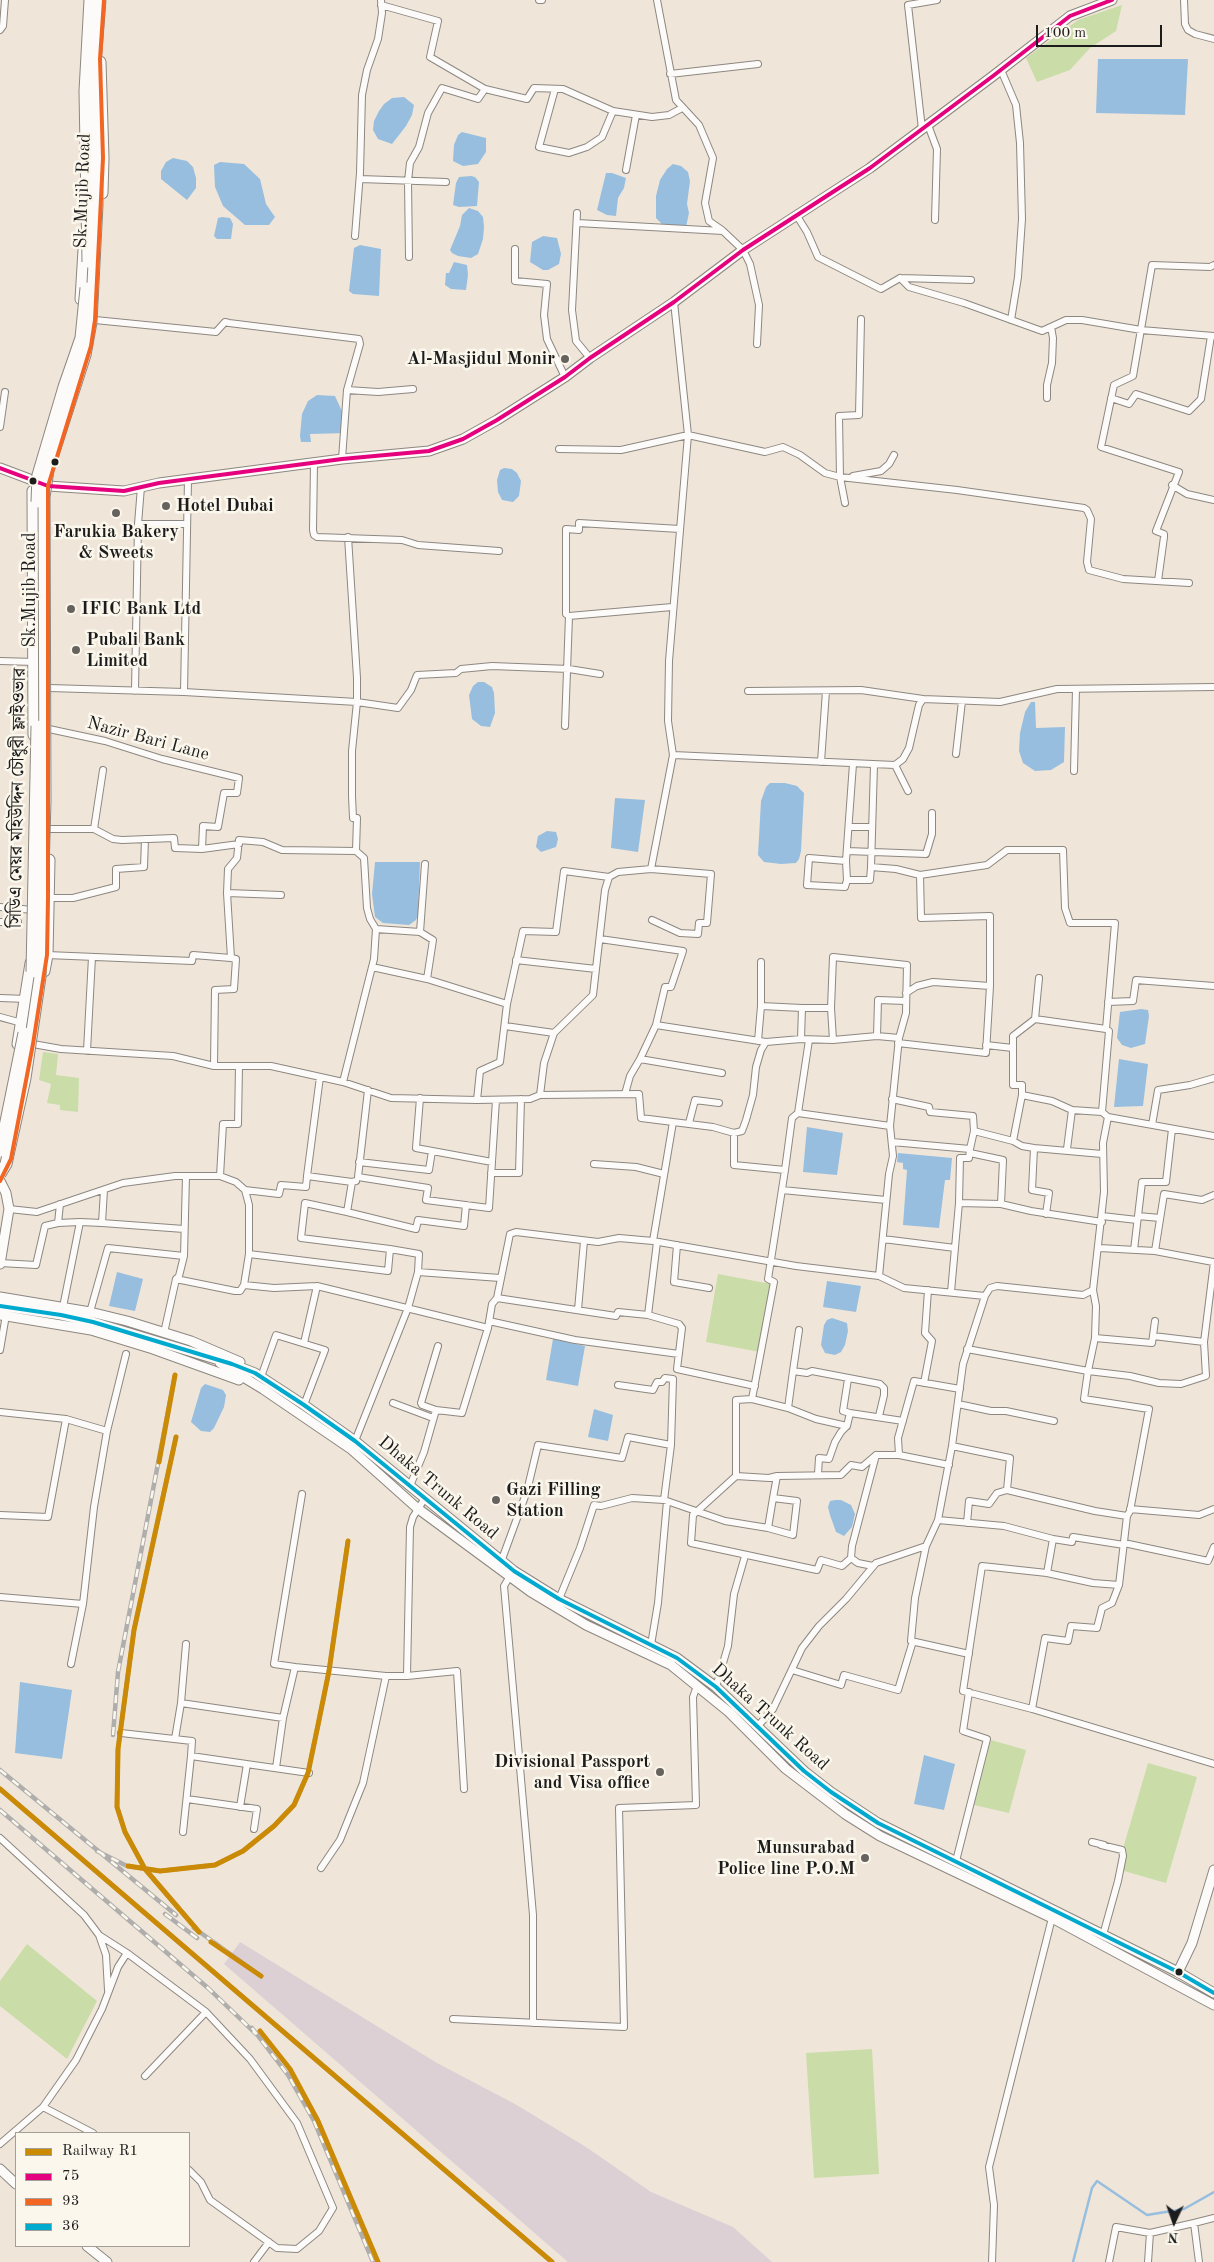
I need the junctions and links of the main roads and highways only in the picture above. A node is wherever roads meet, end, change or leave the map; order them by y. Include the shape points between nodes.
1 (90, 0) edge
2 (102, 0) edge
3 (1112, 0) edge
4 (0, 468) edge
5 (33, 480) junction
6 (48, 486) junction
7 (0, 1139) edge
8 (0, 1151) edge
9 (1, 1176) edge
10 (0, 1264) edge
11 (0, 1297) edge
12 (0, 1306) edge
13 (3, 1315) edge
14 (213, 1359) junction
15 (258, 1375) junction
16 (263, 1389) junction
17 (512, 1574) junction
18 (1214, 1870) edge
19 (1178, 1972) junction
20 (1214, 1993) edge
21 (1214, 2005) edge
22 (0, 2169) edge
23 (15, 2183) edge
24 (88, 2247) edge
25 (106, 2262) edge

1 - 5 highway, Sk.Mujib Road via 84,60 84,258 78,328
1 - 8 highway, সিডিএ মেয়র মহিউদ্দিন চৌধুরী ফ্লাইওভার, bridge via 85,91 88,263 81,338 38,475 39,643 32,974 23,1041
2 - 6 highway, Sk.Mujib Road via 103,158 95,320 91,346
2 - 9 highway, bridge via 95,64 98,205 91,322 85,355 48,470 44,497 45,801 40,977 25,1078
3 - 6 main road via 1070,16 870,168 743,250 674,302 565,376 463,439 429,451 314,462 124,491
4 - 5 main road
5 - 6 main road
5 - 7 highway, Sk.Mujib Road via 32,952 10,1098
6 - 9 highway, Sk.Mujib Road via 46,954 34,1044 11,1159
9 - 10 main road via 10,1210
11 - 15 main road, Dhaka Trunk Road via 90,1312 191,1341 230,1357
12 - 14 main road, Dhaka Trunk Road via 94,1322
13 - 16 main road via 91,1330
14 - 15 main road, Dhaka Trunk Road
14 - 16 main road, Dhaka Trunk Road
15 - 17 main road, Dhaka Trunk Road via 355,1441
16 - 17 main road, Dhaka Trunk Road via 351,1449 417,1508
17 - 19 main road, Dhaka Trunk Road via 677,1658 716,1687 831,1792 878,1823
17 - 21 main road, Dhaka Trunk Road via 586,1625 671,1666 729,1712 786,1769 880,1836 1052,1918
18 - 19 main road via 1192,1943
19 - 20 main road, Dhaka Trunk Road
22 - 23 main road
24 - 25 main road

